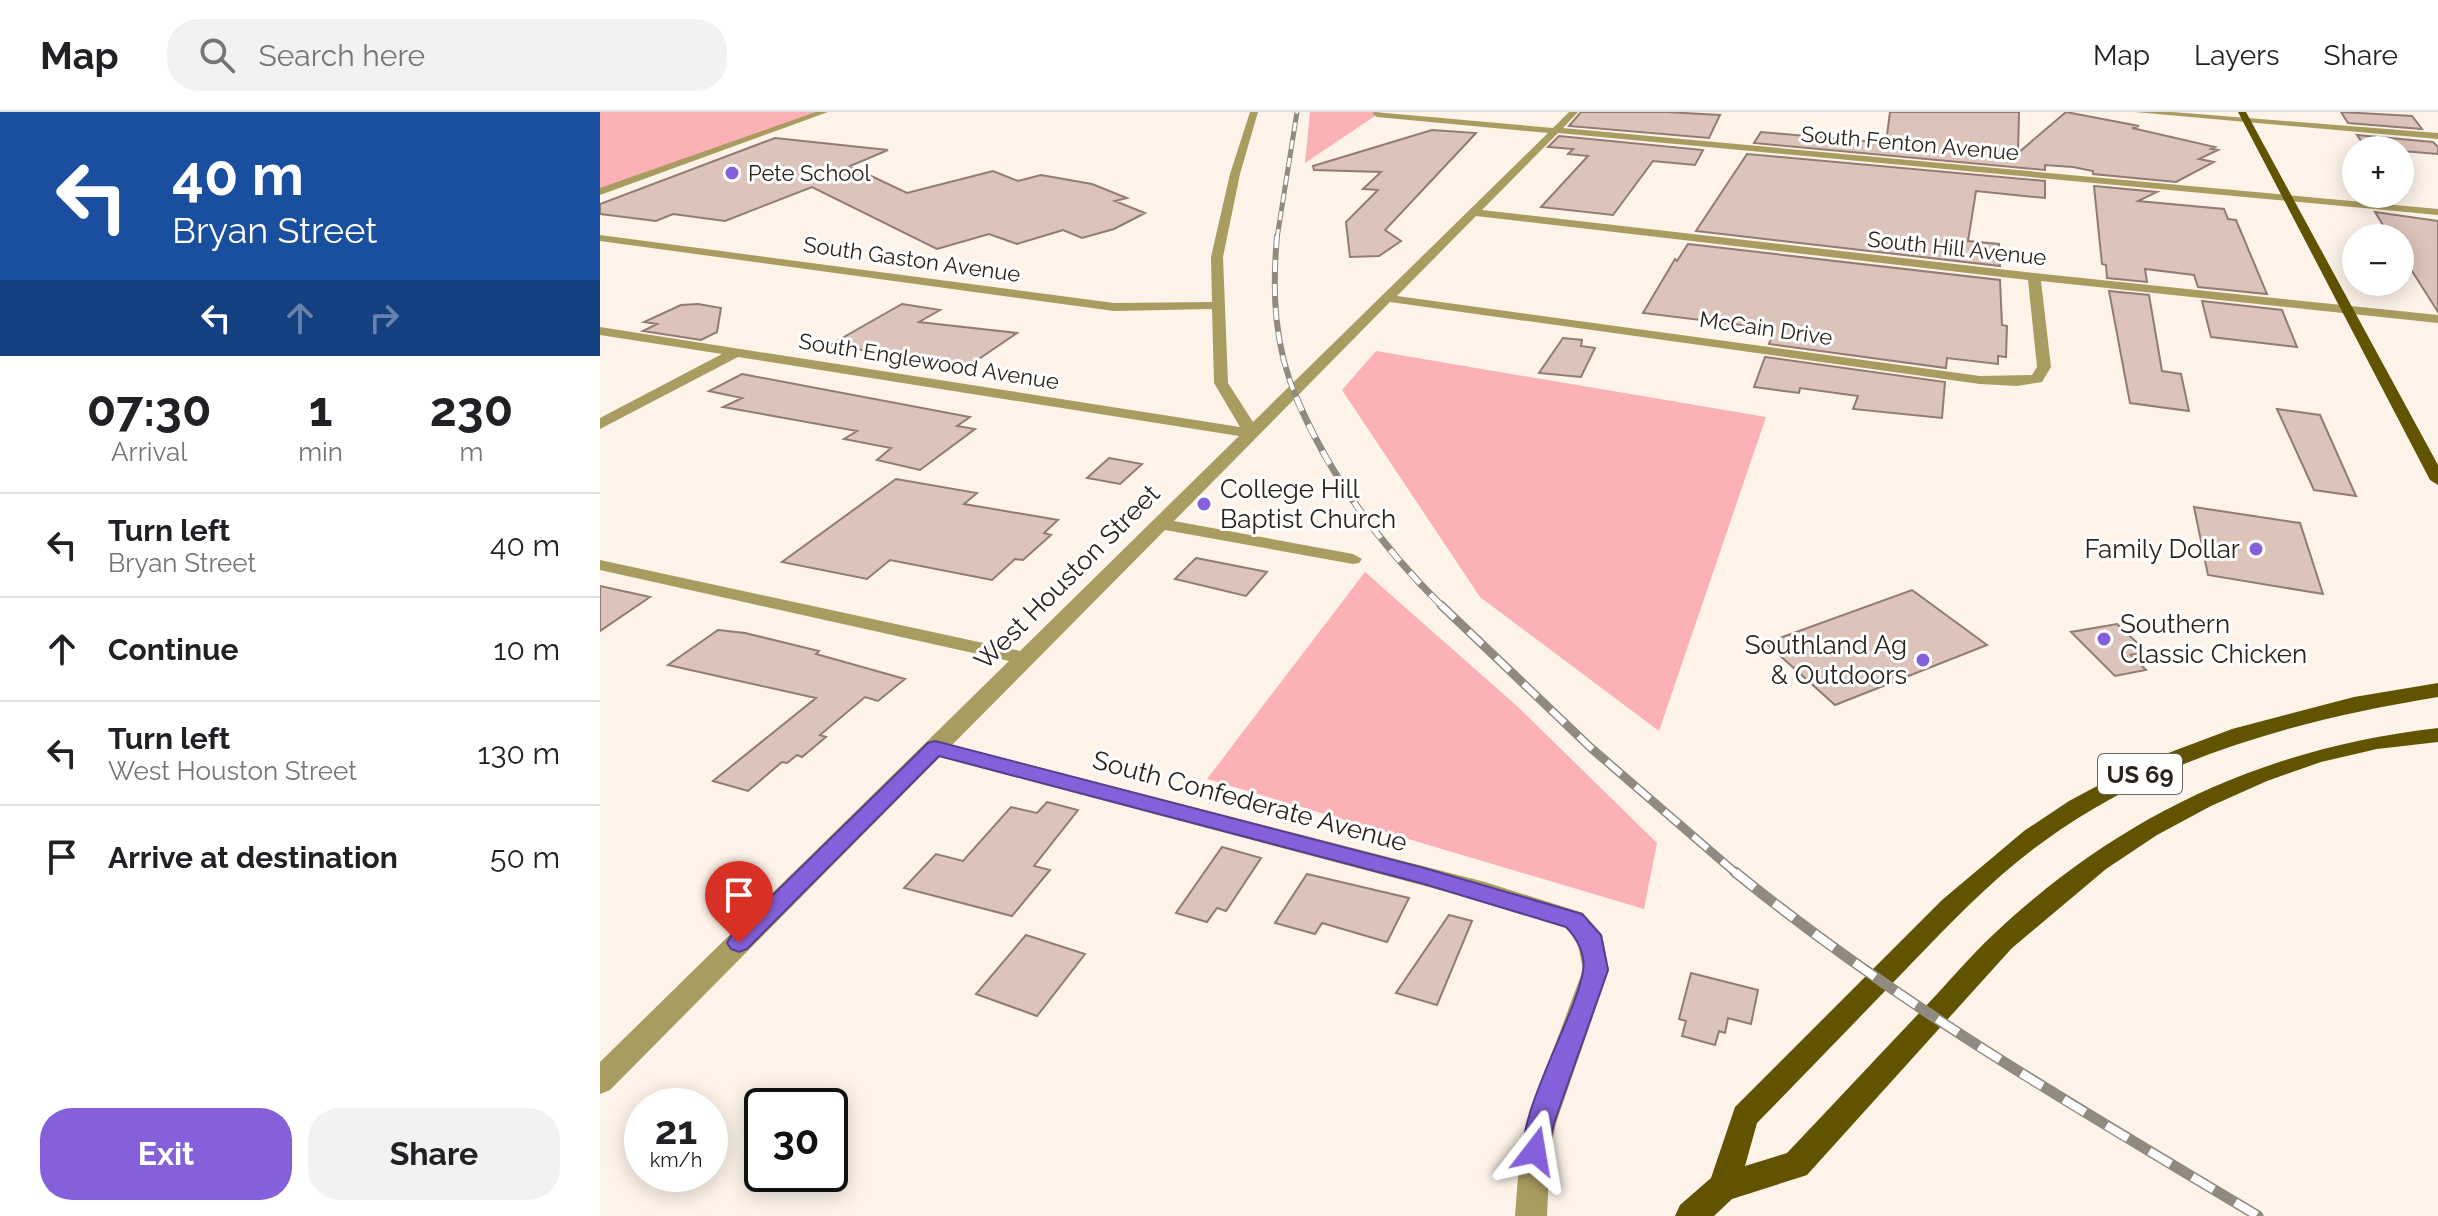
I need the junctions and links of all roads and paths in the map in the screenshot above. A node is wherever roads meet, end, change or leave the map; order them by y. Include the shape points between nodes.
1 (824, 112) edge
2 (1254, 112) edge
3 (1574, 112) edge
4 (2139, 112) edge
5 (1377, 114) dead end
6 (2244, 116) edge
7 (1556, 130) junction
8 (2438, 136) edge
9 (600, 192) edge
10 (2287, 198) junction
11 (1473, 212) junction
12 (2438, 212) edge
13 (600, 238) edge
14 (2034, 277) junction
15 (1387, 298) junction
16 (1219, 305) junction
17 (2347, 309) junction
18 (2438, 319) edge
19 (600, 331) edge
20 (734, 353) junction
21 (600, 424) edge
22 (1252, 433) junction
23 (2438, 480) edge
24 (1161, 524) junction
25 (1353, 559) dead end
26 (600, 565) edge
27 (1025, 658) junction
28 (2438, 690) edge
29 (2435, 737) edge
30 (935, 748) junction
31 (603, 1075) edge
32 (1723, 1187) junction
33 (1531, 1216) edge
34 (1691, 1216) edge

1 - 9 street
2 - 16 street via 1217,257
3 - 7 street, West Houston Street
4 - 6 street
5 - 7 street, South Fenton Avenue
6 - 8 street
6 - 10 main road
7 - 10 street, South Fenton Avenue
7 - 11 street, West Houston Street
10 - 12 street, South Fenton Avenue
10 - 17 main road
11 - 14 street, South Hill Avenue
11 - 15 street, West Houston Street
13 - 16 street, South Gaston Avenue via 1114,307
14 - 15 street, McCain Drive via 2044,367 2037,379 2017,382
14 - 17 street, South Hill Avenue
15 - 22 street, West Houston Street
16 - 22 street via 1221,383
17 - 18 street, South Hill Avenue
17 - 23 main road
19 - 20 street, South Englewood Avenue
20 - 21 street
20 - 22 street, South Englewood Avenue
22 - 24 street, West Houston Street
24 - 25 street
24 - 27 street, West Houston Street
26 - 27 street
27 - 30 street, West Houston Street
28 - 32 main road, US 69 via 2354,704 2240,734 2122,783 2032,837 1951,907 1745,1116
29 - 32 main road, US 69 via 2371,744 2264,773 2212,794 2119,847 2039,907 1994,949 1796,1165
30 - 31 street, West Houston Street
30 - 33 street, South Confederate Avenue via 1574,920 1589,935 1596,970 1541,1123
32 - 34 main road, US 69

